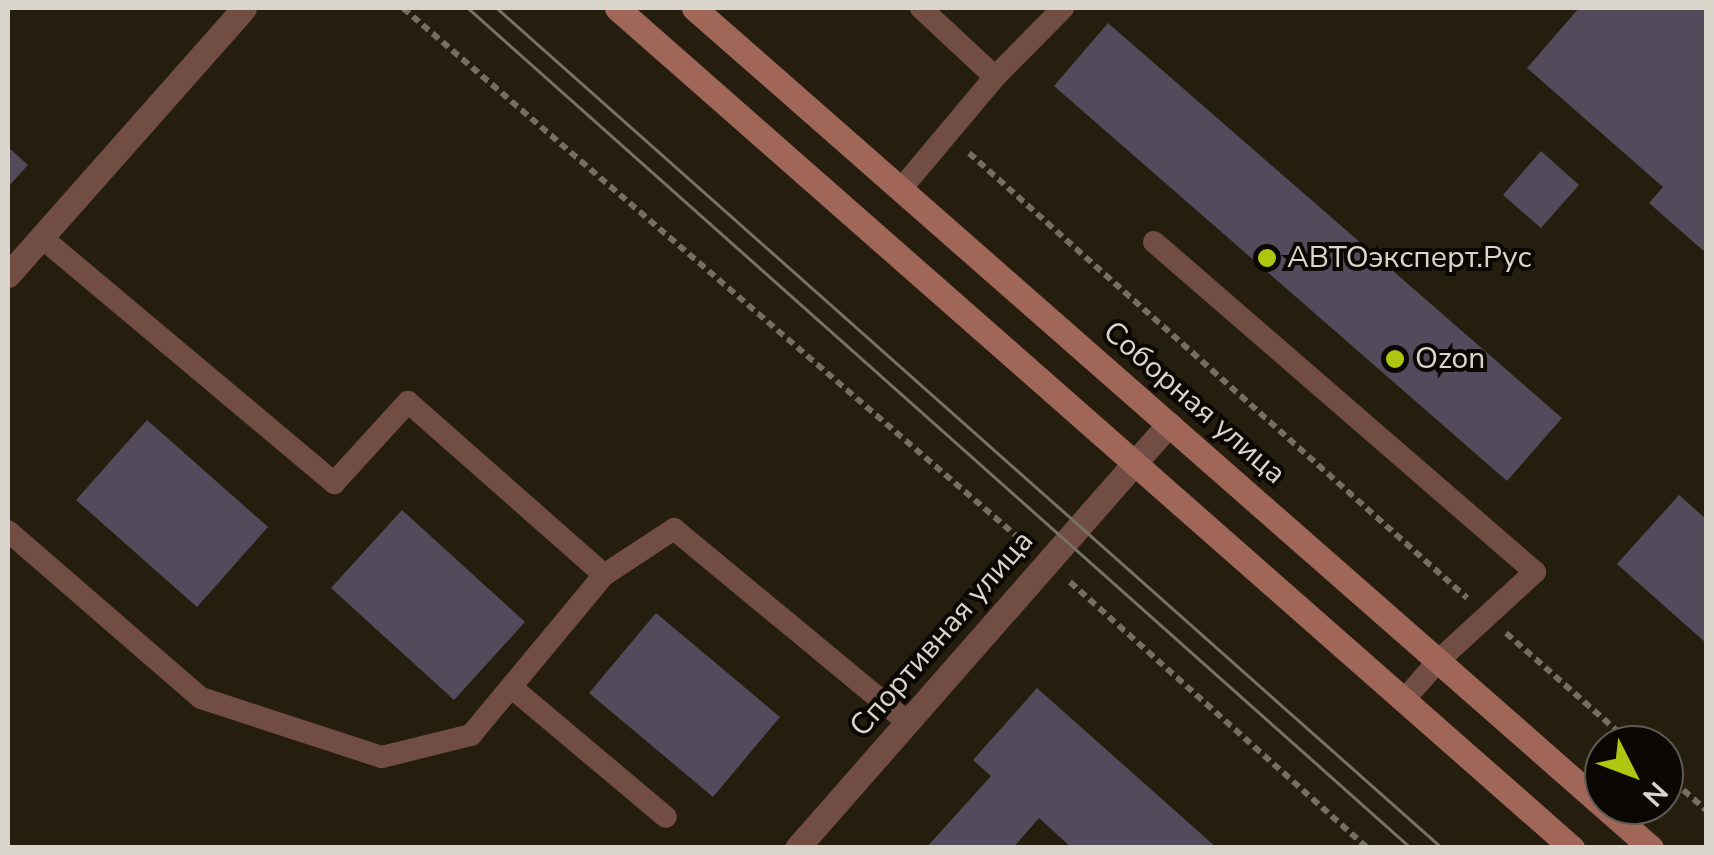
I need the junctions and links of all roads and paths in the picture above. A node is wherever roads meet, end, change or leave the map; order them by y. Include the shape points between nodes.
1 (244, 8) edge
2 (403, 8) edge
3 (617, 8) edge
4 (694, 8) edge
5 (921, 8) edge
6 (1063, 8) edge
7 (995, 77) junction
8 (947, 133) junction
9 (901, 189) junction
10 (41, 237) junction
11 (1154, 242) dead end
12 (8, 275) edge
13 (1168, 424) junction
14 (1136, 463) junction
15 (8, 531) edge
16 (1028, 546) dead end
17 (1057, 571) dead end
18 (604, 575) junction
19 (1489, 618) junction
20 (1438, 660) junction
21 (510, 687) junction
22 (1404, 700) junction
23 (907, 722) junction
24 (1610, 725) edge
25 (1684, 791) edge
26 (1706, 810) edge
27 (666, 817) dead end
28 (797, 848) edge
29 (1368, 848) edge
30 (1572, 848) edge
31 (1651, 848) edge

1 - 10 street
2 - 16 path
3 - 14 main road
4 - 9 main road, Соборная улица
5 - 7 lane
6 - 7 lane
7 - 8 lane
8 - 9 lane
8 - 19 path
9 - 13 main road, Соборная улица
10 - 12 street
10 - 18 lane via 334,483 408,402
11 - 19 lane via 1535,572
13 - 14 street, Спортивная улица
13 - 20 main road, Соборная улица
14 - 22 main road
14 - 23 street, Спортивная улица
15 - 21 lane via 201,698 382,757 471,735
17 - 29 path
18 - 21 lane
18 - 23 lane via 674,529
19 - 20 lane
19 - 24 path
20 - 22 lane
20 - 31 main road, Соборная улица
21 - 27 lane
22 - 30 main road
23 - 28 street, Спортивная улица
25 - 26 path

